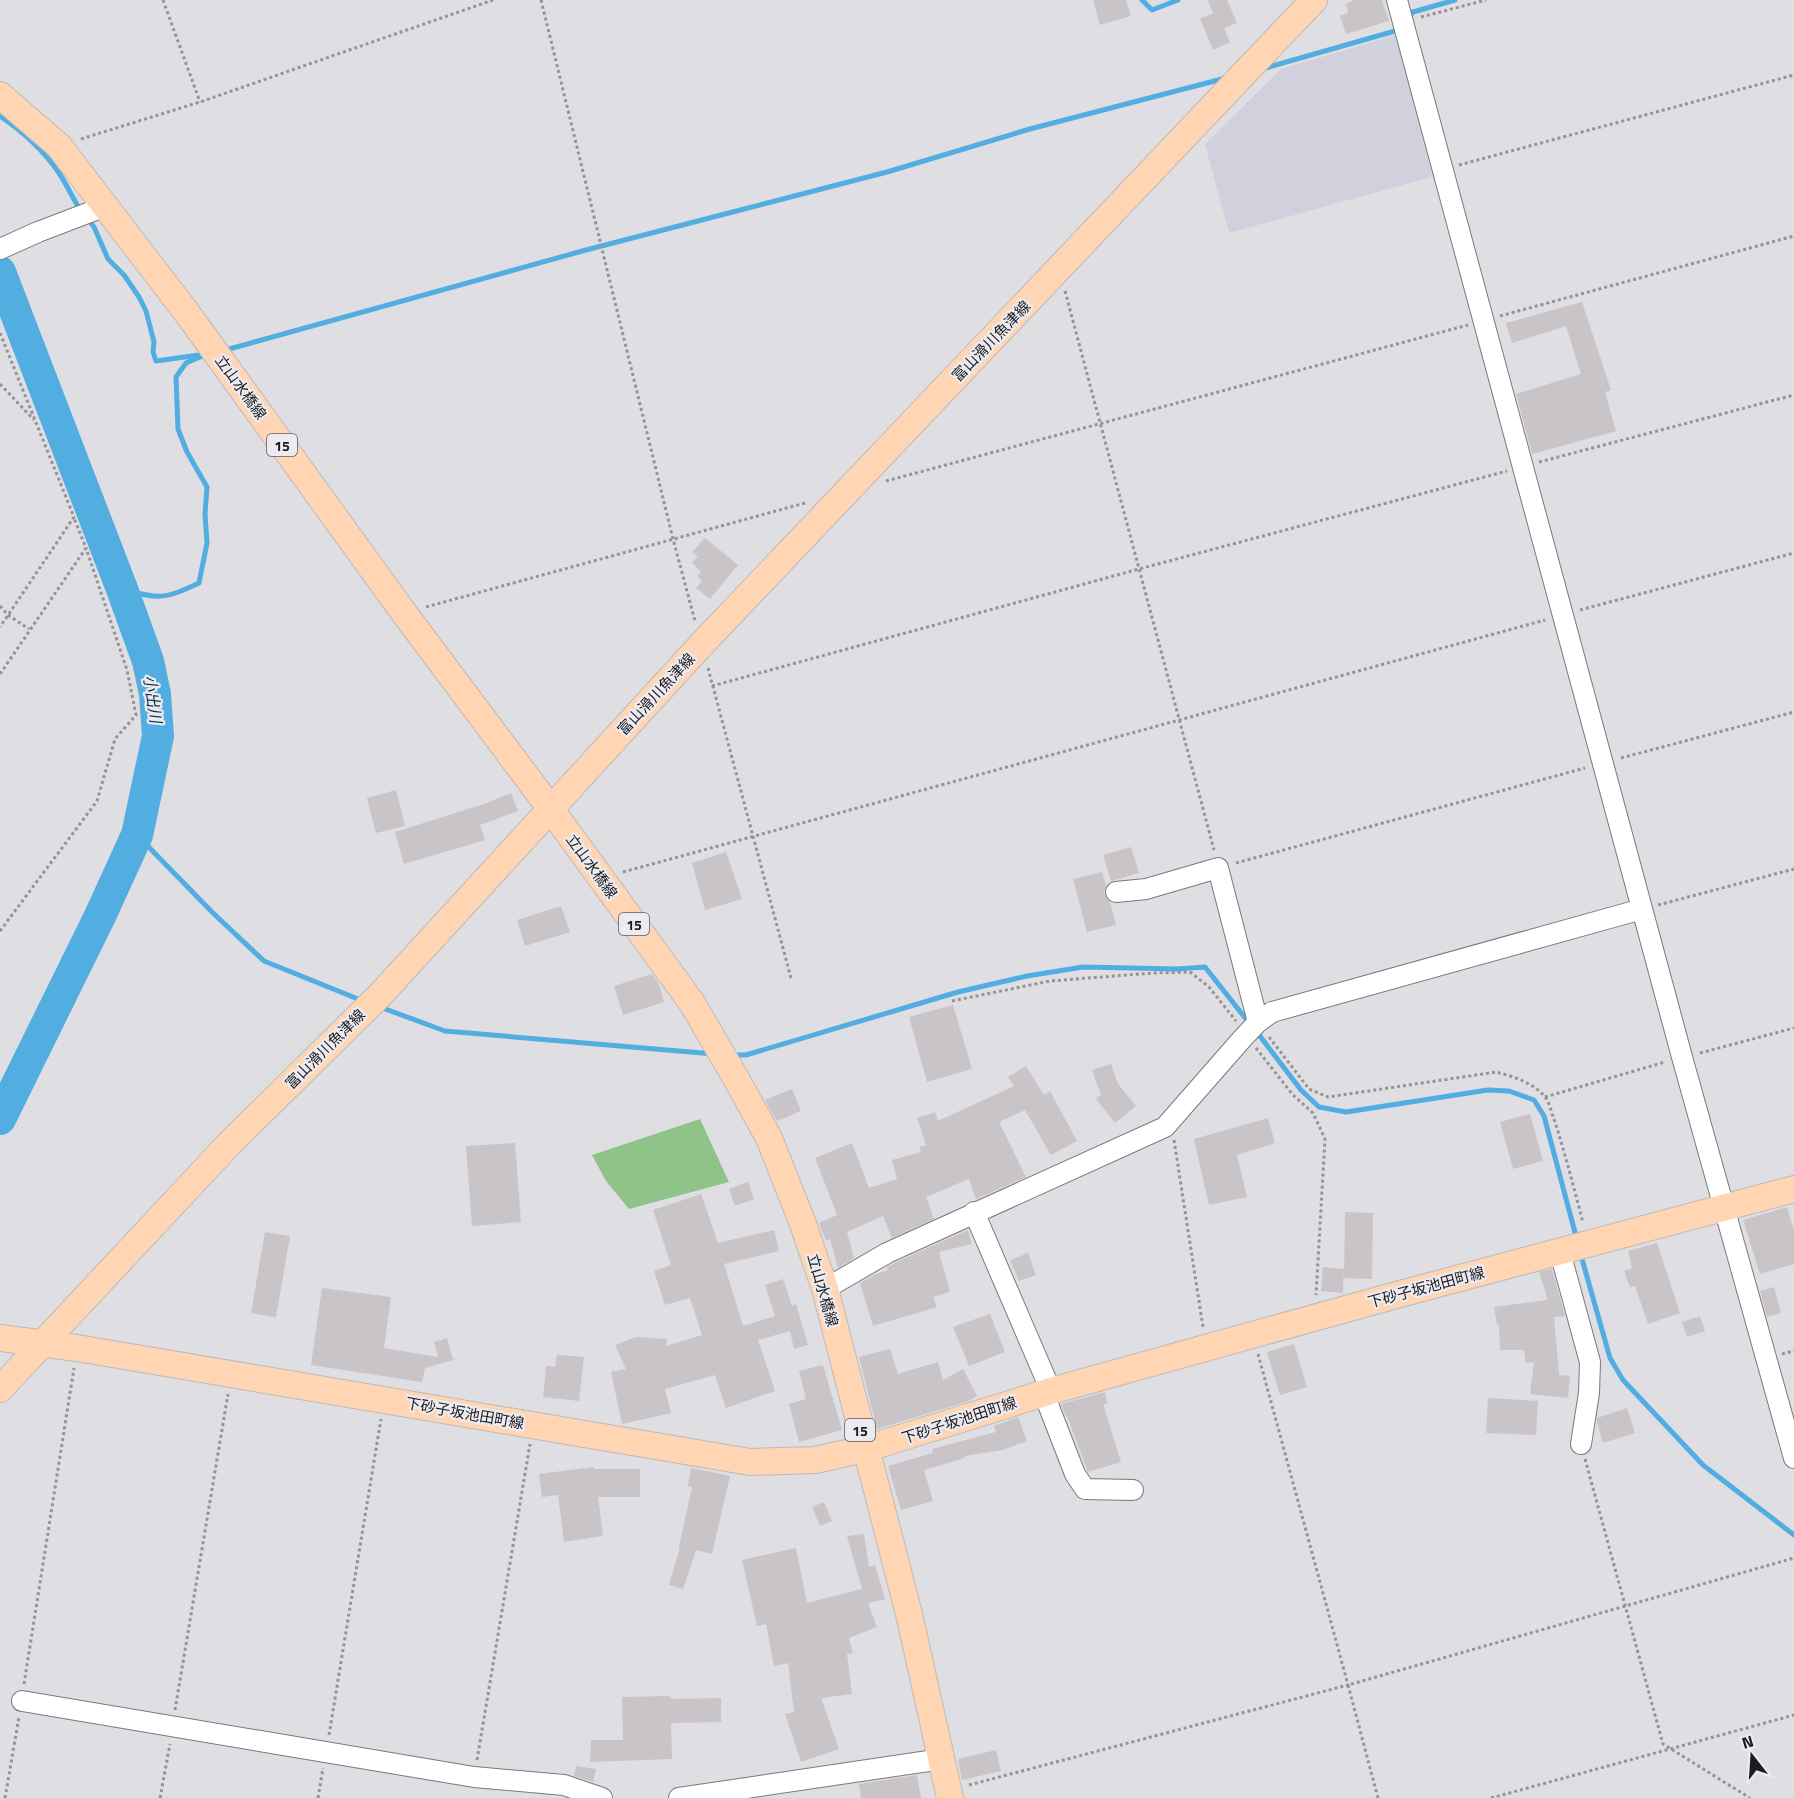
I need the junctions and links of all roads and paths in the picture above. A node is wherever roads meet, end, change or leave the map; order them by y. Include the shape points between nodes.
1 (163, 0) edge
2 (493, 0) edge
3 (541, 0) edge
4 (1314, 0) edge
5 (1397, 0) edge
6 (1486, 0) edge
7 (1404, 26) junction
8 (1794, 75) edge
9 (0, 95) edge
10 (200, 102) junction
11 (59, 146) junction
12 (1443, 170) junction
13 (106, 206) junction
14 (1794, 236) edge
15 (0, 249) edge
16 (1059, 269) junction
17 (1482, 321) junction
18 (0, 333) edge
19 (0, 384) edge
20 (1794, 395) edge
21 (36, 423) junction
22 (1100, 423) junction
23 (1522, 467) junction
24 (880, 483) dead end
25 (814, 501) dead end
26 (74, 517) junction
27 (673, 539) junction
28 (86, 548) junction
29 (1794, 553) edge
30 (1139, 569) junction
31 (0, 606) edge
32 (404, 613) junction
33 (8, 615) junction
34 (1562, 615) junction
35 (0, 627) edge
36 (29, 629) junction
37 (701, 645) junction
38 (0, 674) edge
39 (712, 686) junction
40 (1794, 712) edge
41 (1179, 719) junction
42 (1603, 763) junction
43 (550, 808) junction
44 (753, 835) junction
45 (1218, 868) junction
46 (1794, 869) edge
47 (601, 879) junction
48 (1116, 892) dead end
49 (1642, 909) junction
50 (0, 931) edge
51 (791, 978) dead end
52 (1258, 1022) junction
53 (1165, 1127) junction
54 (1794, 1189) edge
55 (1724, 1209) junction
56 (974, 1212) junction
57 (1589, 1245) junction
58 (1560, 1252) junction
59 (825, 1289) junction
60 (1253, 1335) junction
61 (0, 1338) edge
62 (43, 1344) junction
63 (77, 1348) junction
64 (1206, 1348) junction
65 (231, 1375) junction
66 (0, 1389) edge
67 (1048, 1392) junction
68 (385, 1399) junction
69 (533, 1425) junction
70 (1581, 1444) joint
71 (865, 1449) junction
72 (1794, 1458) edge
73 (1133, 1490) dead end
74 (1794, 1558) edge
75 (1626, 1606) junction
76 (1348, 1685) junction
77 (22, 1701) junction
78 (1794, 1715) edge
79 (173, 1725) junction
80 (1670, 1749) junction
81 (326, 1752) junction
82 (942, 1759) junction
83 (474, 1778) junction
84 (950, 1794) edge
85 (5, 1798) edge
86 (160, 1798) edge
87 (318, 1798) edge
88 (602, 1798) edge
89 (679, 1798) edge
90 (1378, 1798) edge
91 (1491, 1798) edge
92 (1750, 1798) edge

1 - 10 path
2 - 10 path
3 - 27 path
4 - 16 main road, 富山滑川魚津線
5 - 7 street
6 - 7 path via 1419,18
7 - 12 street
8 - 12 path
9 - 11 main road, 立山水橋線 / 15
10 - 11 path
11 - 13 main road, 立山水橋線 / 15
12 - 17 street
13 - 15 street
13 - 32 main road, 立山水橋線 / 15
14 - 17 path
16 - 22 path
16 - 37 main road, 富山滑川魚津線
17 - 22 path
17 - 23 street
18 - 21 path
19 - 21 path
20 - 23 path
21 - 26 path
22 - 24 path
22 - 30 path
23 - 30 path
23 - 34 street
25 - 27 path
26 - 28 path
26 - 33 path
27 - 32 path
27 - 37 path
28 - 36 path
28 - 50 path via 127,670 136,715 115,739 97,801
29 - 34 path
30 - 39 path
30 - 41 path
31 - 33 path
32 - 43 main road, 立山水橋線 / 15
33 - 35 path
33 - 36 path
34 - 41 path
34 - 42 street
36 - 38 path
37 - 39 path
37 - 43 main road, 富山滑川魚津線
39 - 44 path
40 - 42 path
41 - 44 path
41 - 45 path
42 - 45 path
42 - 49 street
43 - 47 main road, 立山水橋線 / 15
43 - 62 main road, 富山滑川魚津線 via 381,994 228,1145
44 - 47 path
44 - 51 path
45 - 48 street
45 - 52 street
46 - 49 path
47 - 59 main road, 立山水橋線 / 15 via 692,1003 769,1138
49 - 52 street via 1272,1012
49 - 55 street
52 - 53 street
52 - 57 path via 1310,1089 1328,1097 1496,1072 1529,1084 1548,1103
53 - 56 street
53 - 64 path via 1174,1140
54 - 55 main road, 下砂子坂池田町線
55 - 57 main road, 下砂子坂池田町線
55 - 72 street
56 - 59 street via 887,1253
56 - 67 street
57 - 58 main road, 下砂子坂池田町線
58 - 60 main road, 下砂子坂池田町線
58 - 70 street via 1590,1362
59 - 71 main road, 立山水橋線 / 15
60 - 64 main road, 下砂子坂池田町線
60 - 76 path
61 - 62 main road, 下砂子坂池田町線
62 - 63 main road, 下砂子坂池田町線
62 - 66 main road, 富山滑川魚津線
63 - 65 main road, 下砂子坂池田町線
63 - 77 path
64 - 67 main road, 下砂子坂池田町線
65 - 68 main road, 下砂子坂池田町線
65 - 79 path
67 - 71 main road, 下砂子坂池田町線
67 - 73 street via 1075,1474 1085,1489
68 - 69 main road, 下砂子坂池田町線
68 - 81 path
69 - 71 main road, 下砂子坂池田町線 via 750,1462 814,1460
69 - 83 path
70 - 75 path
71 - 82 main road, 立山水橋線 / 15
74 - 75 path
75 - 76 path
75 - 80 path via 1663,1744
76 - 84 path
76 - 90 path
77 - 79 street
77 - 85 path
78 - 80 path
79 - 81 street
79 - 86 path
80 - 91 path
80 - 92 path
81 - 83 street
81 - 87 path
82 - 84 main road, 立山水橋線 / 15
82 - 89 street
83 - 88 street via 564,1785

